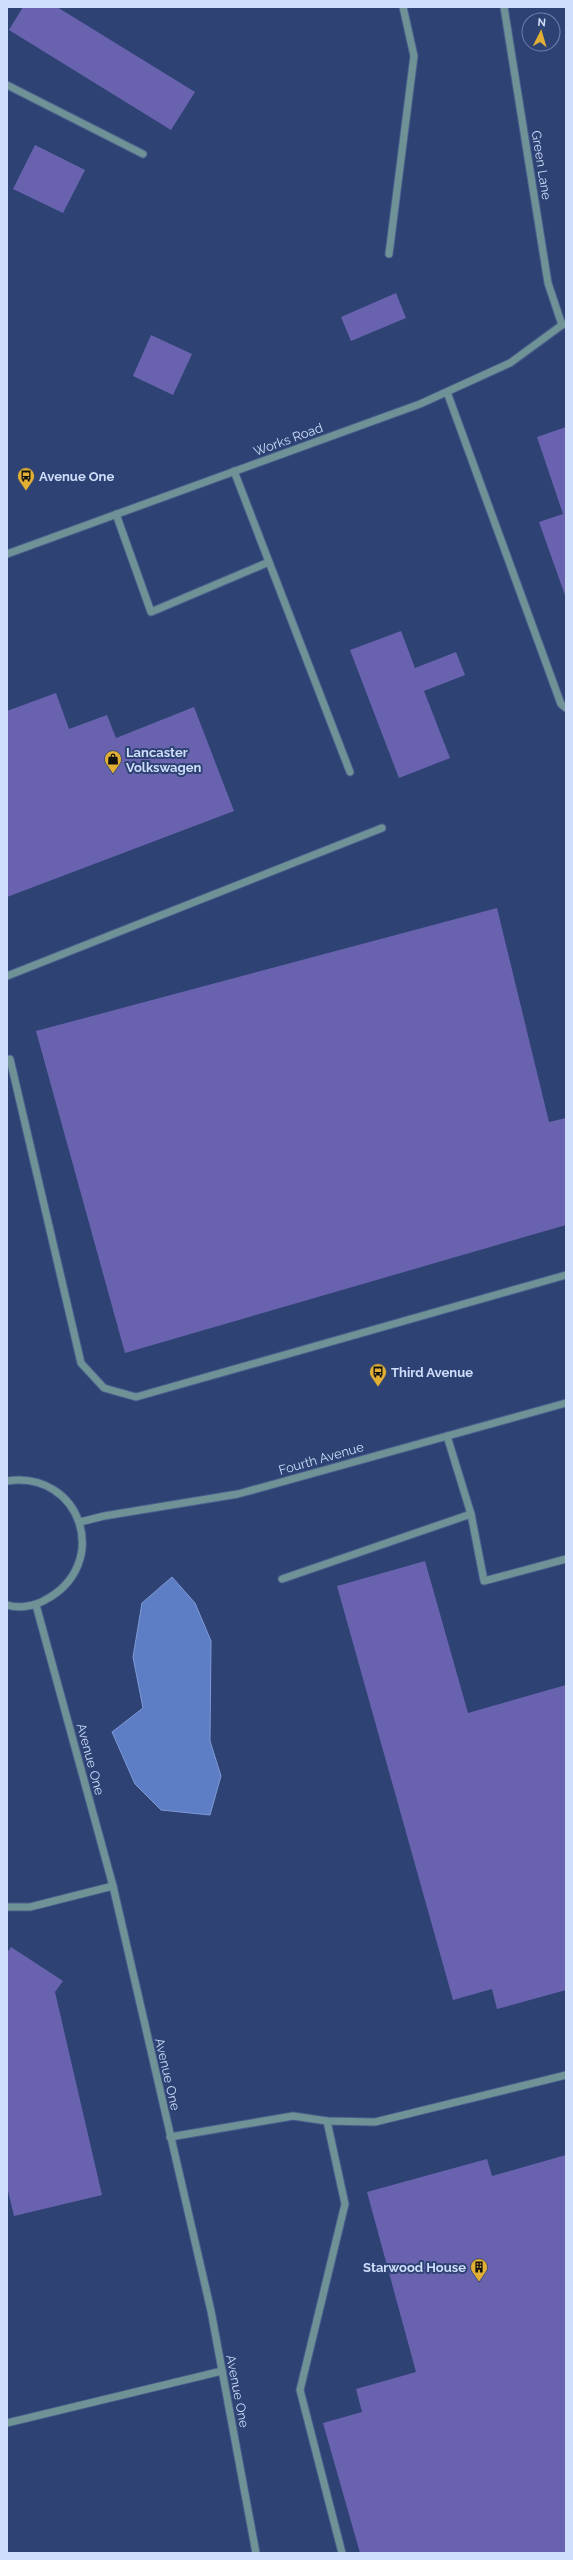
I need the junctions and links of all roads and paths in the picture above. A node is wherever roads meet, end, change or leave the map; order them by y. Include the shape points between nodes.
1 (403, 7) edge
2 (504, 7) edge
3 (7, 85) edge
4 (143, 154) dead end
5 (389, 254) dead end
6 (564, 324) edge
7 (446, 392) junction
8 (234, 471) junction
9 (116, 514) junction
10 (7, 554) edge
11 (269, 562) junction
12 (566, 708) edge
13 (350, 772) dead end
14 (382, 828) dead end
15 (7, 976) edge
16 (10, 1059) dead end
17 (566, 1275) edge
18 (566, 1403) edge
19 (448, 1436) junction
20 (7, 1481) edge
21 (470, 1514) junction
22 (80, 1522) junction
23 (566, 1559) edge
24 (282, 1579) dead end
25 (36, 1605) junction
26 (7, 1606) edge
27 (113, 1886) junction
28 (7, 1907) edge
29 (566, 2075) edge
30 (327, 2121) junction
31 (170, 2138) junction
32 (222, 2371) junction
33 (7, 2423) edge
34 (256, 2553) edge
35 (342, 2553) edge

1 - 5 street via 414,56
2 - 6 street, Green Lane via 548,283
3 - 4 street
6 - 7 street, Works Road via 510,363
7 - 8 street, Works Road via 420,404
7 - 12 street via 561,704
8 - 9 street, Works Road
8 - 11 street
9 - 10 street, Works Road
9 - 11 street via 151,612
11 - 13 street
14 - 15 street
16 - 17 street via 81,1363 104,1388 136,1397
18 - 19 street, Fourth Avenue
19 - 21 street
19 - 22 street, Fourth Avenue via 238,1494
20 - 22 street via 21,1479 46,1484 67,1500
21 - 23 street via 484,1581
21 - 24 street
22 - 25 street via 83,1548 76,1572 59,1593
25 - 26 street
25 - 27 street, Avenue One
27 - 28 street via 30,1907
27 - 31 street, Avenue One
29 - 30 street via 375,2122
30 - 31 street via 293,2116
30 - 35 street via 344,2204 300,2390
31 - 32 street, Avenue One
32 - 33 street
32 - 34 street, Avenue One

